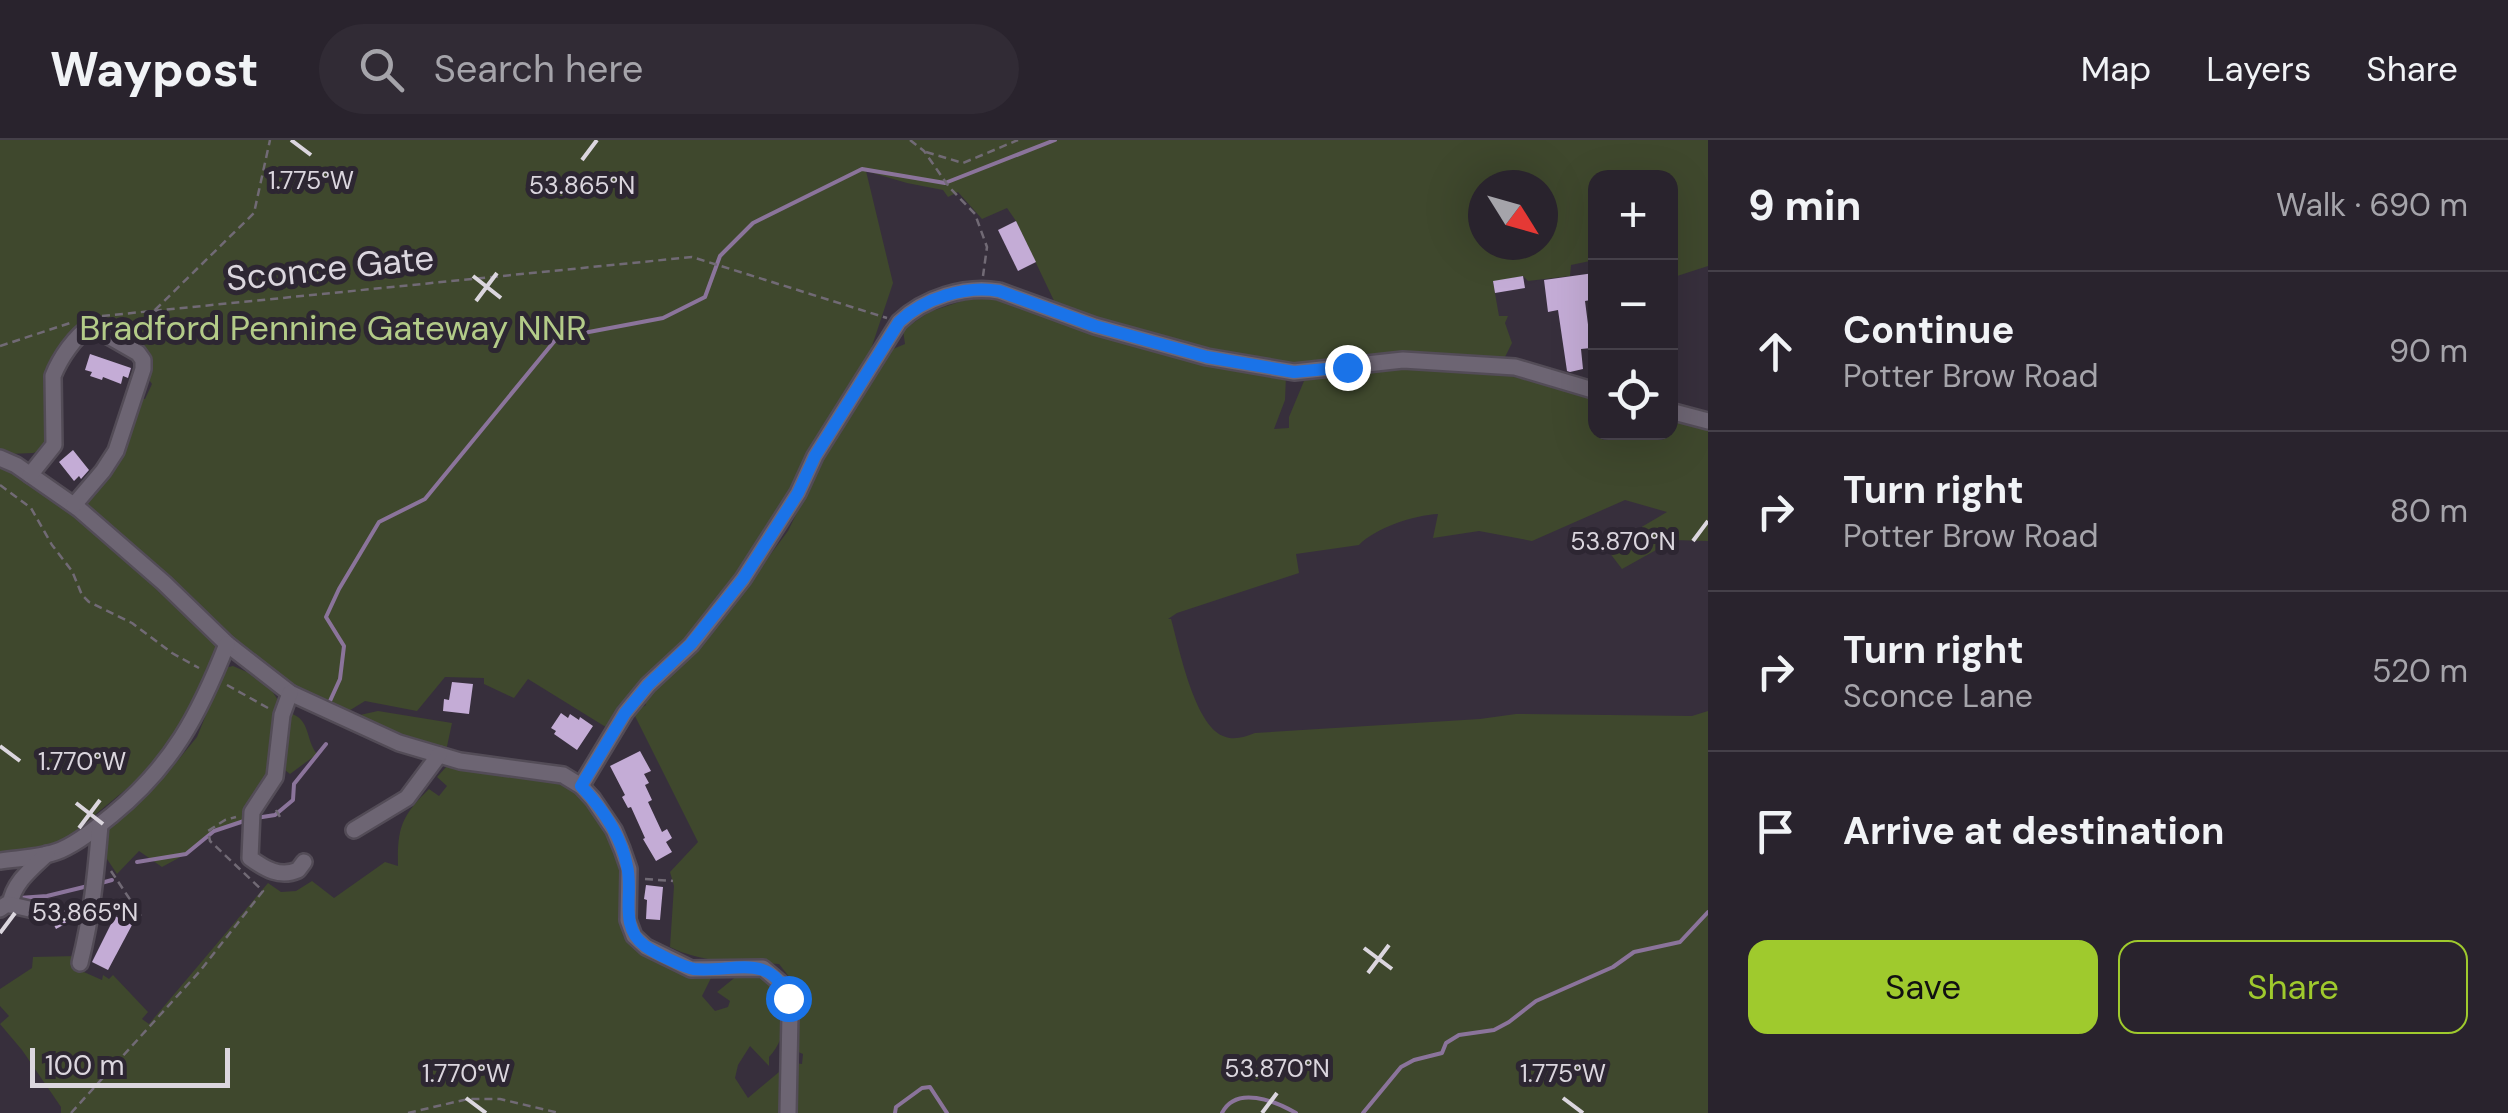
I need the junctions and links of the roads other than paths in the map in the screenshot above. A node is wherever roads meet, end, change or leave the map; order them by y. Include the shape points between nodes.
1 (1588, 388) edge
2 (1678, 413) edge
3 (1708, 421) edge
4 (48, 452) junction
5 (4, 459) edge
6 (30, 475) junction
7 (74, 505) junction
8 (227, 644) junction
9 (290, 693) junction
10 (439, 755) junction
11 (581, 786) junction
12 (100, 824) junction
13 (354, 830) dead end
14 (47, 854) junction
15 (0, 861) edge
16 (304, 862) dead end
17 (9, 899) edge
18 (42, 912) dead end
19 (80, 963) dead end
20 (788, 1113) edge

1 - 11 street via 1515,366 1404,360 1294,372 1207,357 999,291 951,294 899,322 743,579 625,713
2 - 3 street
4 - 5 street
4 - 6 street
4 - 7 street via 56,432 53,376 92,326 138,354 143,369 116,451
5 - 6 street
6 - 7 street
7 - 8 street
8 - 9 street
8 - 12 street via 186,733 158,771
9 - 10 street
9 - 16 street via 276,777 251,819 250,858 268,871 291,873
10 - 11 street via 563,775
10 - 13 street via 407,798
11 - 20 street via 622,849 634,936 691,969 762,968 783,985 790,1014
12 - 14 street
12 - 19 street via 92,915
14 - 15 street
14 - 17 street
17 - 18 street

